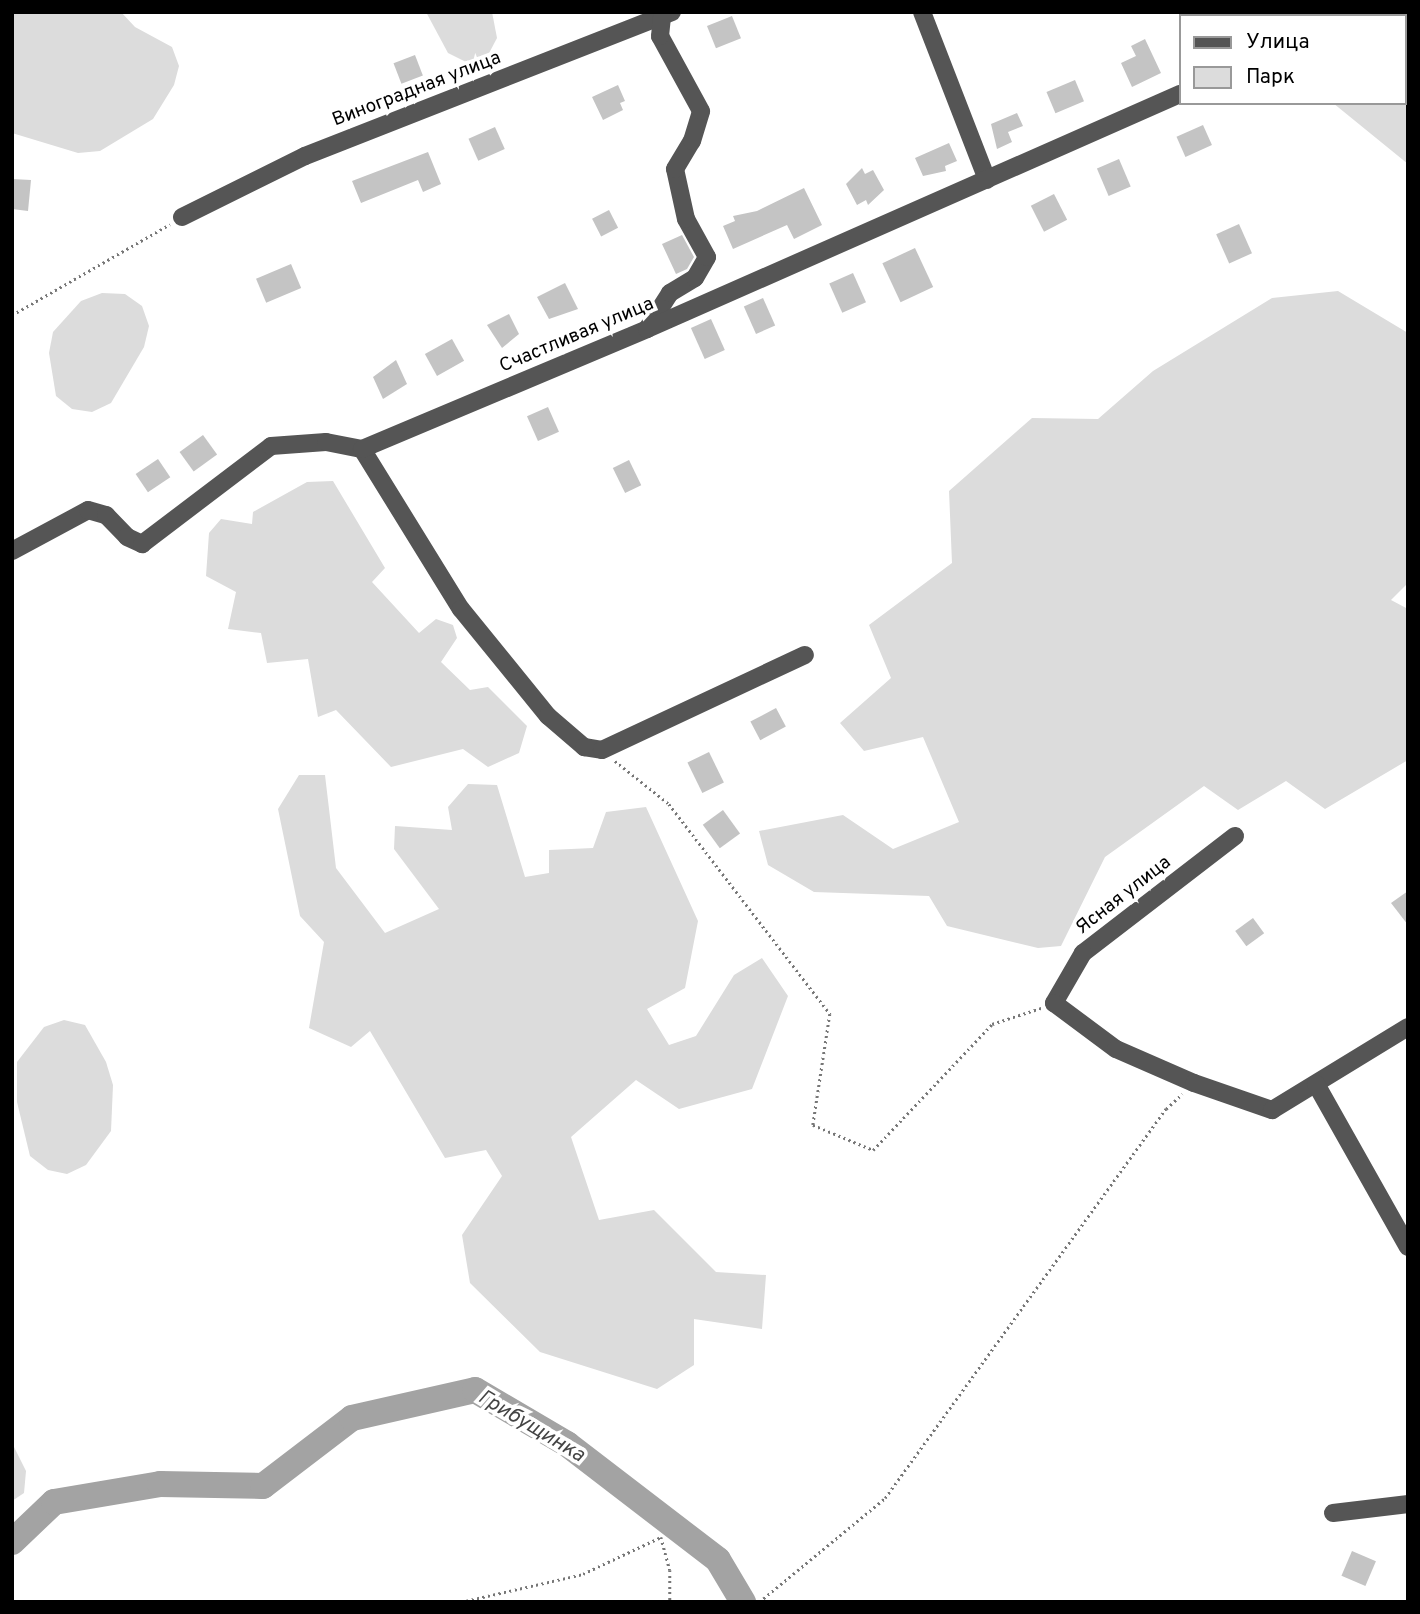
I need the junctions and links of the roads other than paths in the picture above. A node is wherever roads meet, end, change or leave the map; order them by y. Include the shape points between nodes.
1 (922, 12) edge
2 (667, 14) edge
3 (1178, 95) edge
4 (987, 180) junction
5 (182, 216) road end
6 (647, 329) junction
7 (362, 449) junction
8 (12, 551) edge
9 (805, 655) dead end
10 (1235, 836) dead end
11 (1408, 1027) edge
12 (1316, 1084) junction
13 (1408, 1247) edge
14 (1408, 1504) edge
15 (1332, 1513) dead end

1 - 4 street
2 - 5 street, Виноградная улица via 305,156
2 - 6 street via 660,36 701,111 692,141 675,169 686,219 707,257 695,278 670,293
3 - 4 street, Счастливая улица
4 - 6 street, Счастливая улица
6 - 7 street, Счастливая улица
7 - 8 street via 326,442 271,446 142,544 127,537 106,515 88,510
7 - 9 street via 461,609 548,716 584,747 602,750
10 - 12 street, Ясная улица via 1083,953 1054,1003 1116,1049 1272,1110
11 - 12 street
12 - 13 street
14 - 15 street

